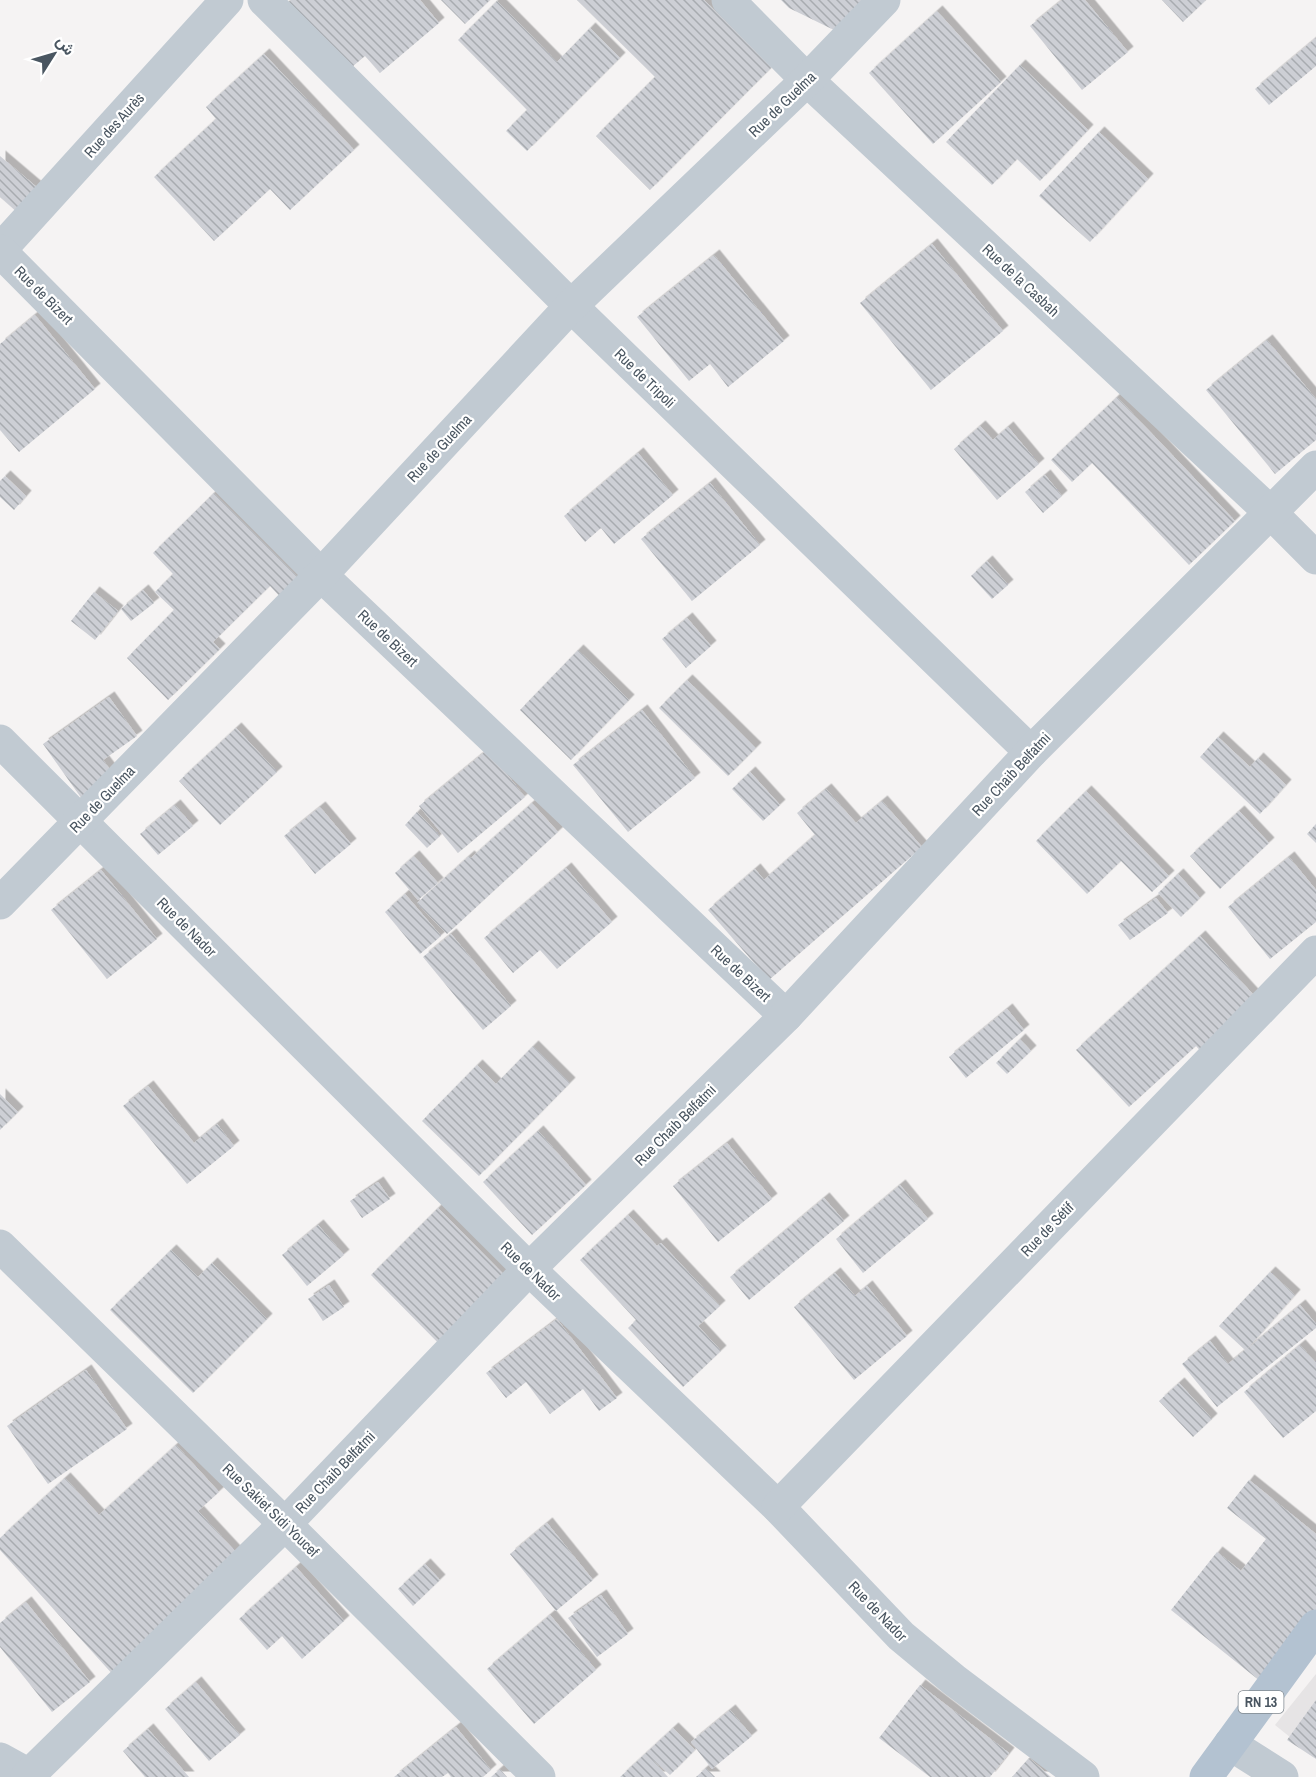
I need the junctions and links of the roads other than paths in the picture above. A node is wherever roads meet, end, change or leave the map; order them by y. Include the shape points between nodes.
1 (227, 0) edge
2 (264, 0) edge
3 (728, 0) edge
4 (884, 0) edge
5 (807, 80) junction
6 (0, 251) edge
7 (571, 306) junction
8 (1316, 467) edge
9 (1270, 512) junction
10 (1316, 558) edge
11 (321, 575) junction
12 (0, 741) edge
13 (1031, 752) junction
14 (81, 821) junction
15 (0, 903) edge
16 (1316, 952) edge
17 (786, 1016) junction
18 (0, 1246) edge
19 (529, 1269) junction
20 (778, 1507) junction
21 (285, 1524) junction
22 (1316, 1626) edge
23 (1230, 1744) junction
24 (0, 1759) edge
25 (28, 1776) edge
26 (539, 1777) edge
27 (1083, 1777) edge
28 (1206, 1777) edge
29 (1282, 1777) edge

1 - 6 street, Rue des Aurès
2 - 7 street, Rue de Tripoli
3 - 5 street, Rue de la Casbah
4 - 5 street, Rue de Guelma
5 - 7 street, Rue de Guelma
5 - 9 street, Rue de la Casbah
6 - 11 street, Rue de Bizert
7 - 11 street, Rue de Guelma
7 - 13 street, Rue de Tripoli
8 - 9 street, Rue Chaib Belfatmi
9 - 10 street, Rue de la Casbah
9 - 13 street, Rue Chaib Belfatmi
11 - 14 street, Rue de Guelma
11 - 17 street, Rue de Bizert
12 - 14 street, Rue de Nador
13 - 17 street, Rue Chaib Belfatmi
14 - 15 street, Rue de Guelma
14 - 19 street, Rue de Nador
16 - 20 street, Rue de Sétif
17 - 19 street, Rue Chaib Belfatmi
18 - 21 street, Rue Sakiet Sidi Youcef
19 - 20 street, Rue de Nador
19 - 21 street, Rue Chaib Belfatmi
20 - 27 street, Rue de Nador via 901,1636
21 - 25 street, Rue Chaib Belfatmi
21 - 26 street, Rue Sakiet Sidi Youcef
22 - 23 main road, RN 13
23 - 28 main road, RN 13
23 - 29 street
24 - 25 street

